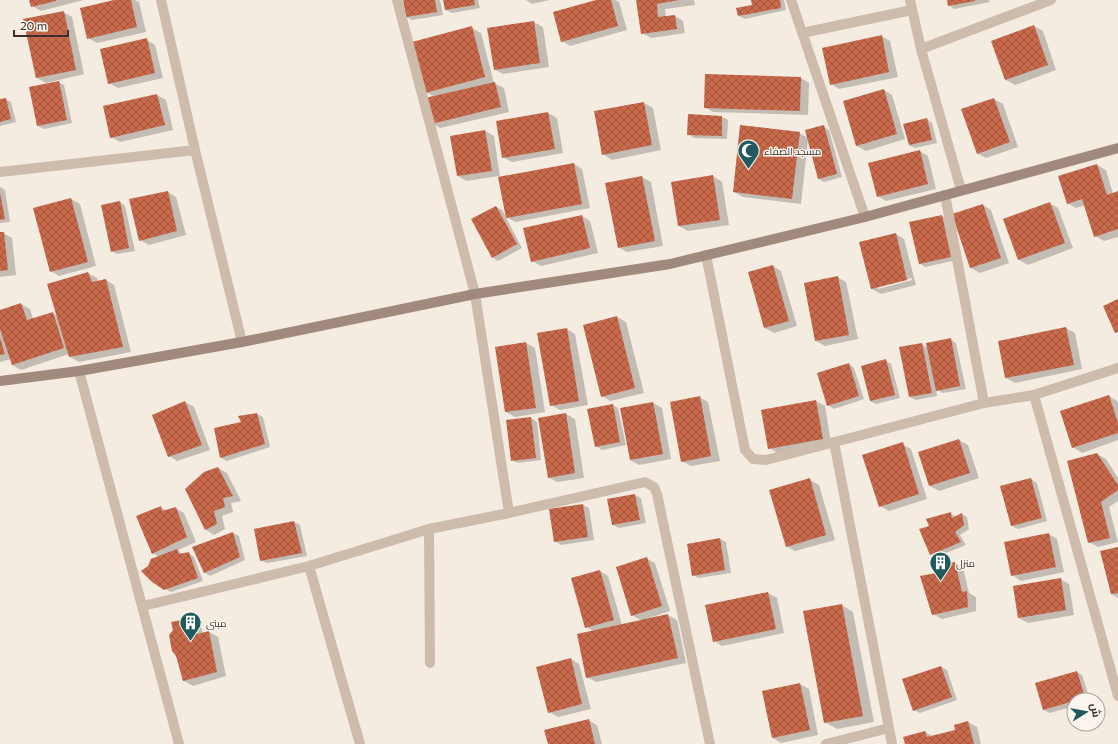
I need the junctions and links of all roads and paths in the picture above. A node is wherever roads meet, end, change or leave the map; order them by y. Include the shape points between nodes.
1 (161, 0) edge
2 (397, 0) edge
3 (791, 0) edge
4 (1050, 0) edge
5 (911, 5) edge
6 (802, 33) junction
7 (921, 49) junction
8 (1118, 148) edge
9 (195, 150) junction
10 (0, 172) edge
11 (961, 190) junction
12 (945, 195) junction
13 (865, 217) junction
14 (706, 255) junction
15 (475, 294) junction
16 (242, 342) junction
17 (1118, 368) edge
18 (79, 371) junction
19 (0, 381) edge
20 (1034, 395) junction
21 (984, 403) junction
22 (834, 442) junction
23 (509, 513) junction
24 (429, 529) junction
25 (309, 566) junction
26 (143, 606) junction
27 (430, 664) dead end
28 (1118, 696) edge
29 (889, 728) junction
30 (179, 744) edge
31 (360, 744) edge
32 (710, 744) edge
33 (826, 744) edge
34 (892, 744) edge

1 - 9 street
2 - 15 street
3 - 6 street
4 - 7 street
5 - 6 street
5 - 7 street
6 - 13 street
7 - 11 street
8 - 11 street
9 - 10 street
9 - 16 street
11 - 12 street
12 - 13 street
12 - 21 street
13 - 14 street
14 - 15 street via 670,264
14 - 22 street via 745,450 753,459 766,460
15 - 16 street
15 - 23 street
16 - 18 street
17 - 20 street
18 - 19 street
18 - 26 street
20 - 21 street
20 - 28 street
21 - 22 street
22 - 29 street
23 - 24 street
23 - 32 street via 645,482 654,487
24 - 25 street
24 - 27 street
25 - 26 street
25 - 31 street
26 - 30 street
29 - 33 street
29 - 34 street

